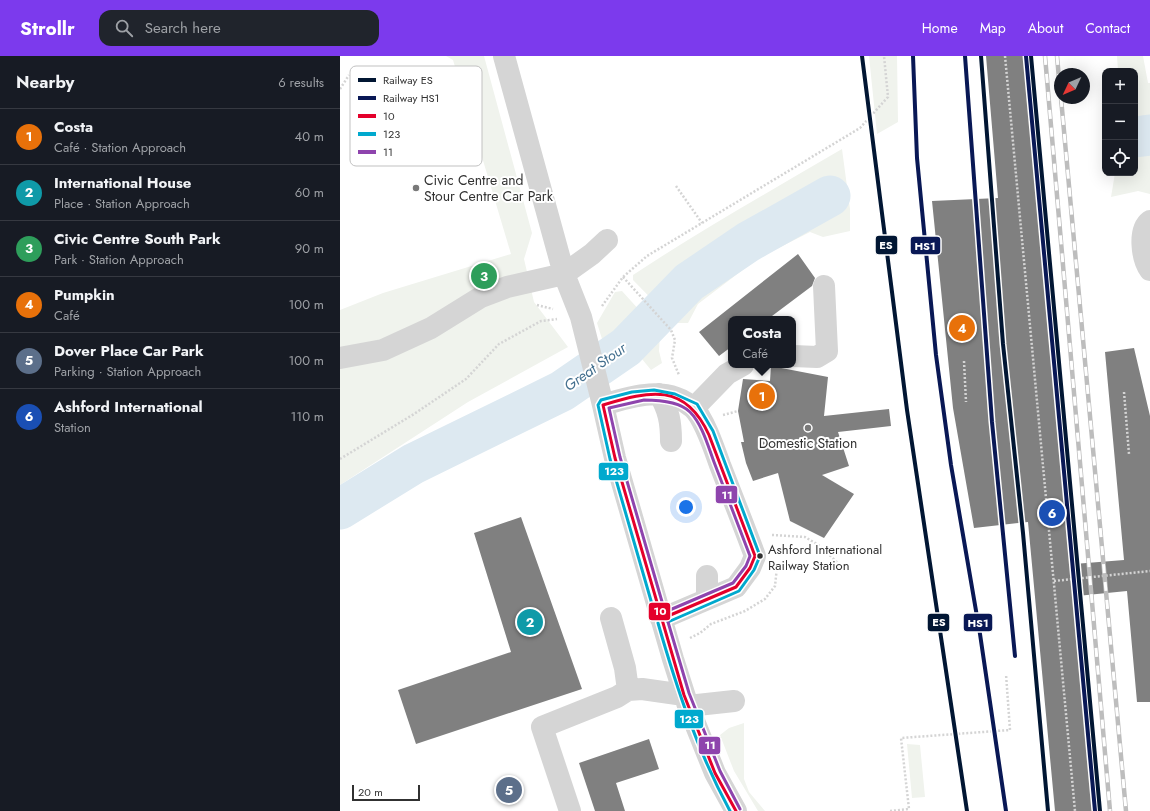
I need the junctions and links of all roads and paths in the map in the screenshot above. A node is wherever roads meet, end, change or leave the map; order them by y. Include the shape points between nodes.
1 (504, 56) edge
2 (884, 56) edge
3 (1005, 56) edge
4 (349, 75) dead end
5 (340, 89) edge
6 (676, 186) dead end
7 (1150, 221) edge
8 (702, 223) junction
9 (607, 240) dead end
10 (1150, 270) edge
11 (564, 274) junction
12 (623, 277) junction
13 (824, 286) dead end
14 (583, 324) junction
15 (796, 356) edge
16 (340, 358) edge
17 (672, 358) dead end
18 (964, 361) dead end
19 (738, 368) edge
20 (1124, 392) dead end
21 (659, 394) junction
22 (602, 401) junction
23 (966, 402) dead end
24 (694, 408) junction
25 (671, 441) dead end
26 (1129, 454) dead end
27 (340, 459) edge
28 (772, 536) dead end
29 (841, 566) dead end
30 (1150, 571) edge
31 (707, 576) dead end
32 (1054, 581) junction
33 (706, 599) junction
34 (611, 618) dead end
35 (662, 619) junction
36 (1006, 674) dead end
37 (628, 690) junction
38 (686, 701) junction
39 (734, 701) dead end
40 (570, 811) edge
41 (736, 811) edge
42 (890, 811) edge
43 (1075, 811) edge

1 - 11 street
2 - 8 path via 888,97 860,128
3 - 32 path
4 - 5 path
6 - 8 path
7 - 10 street via 1141,239
8 - 12 path via 647,256
9 - 11 street
11 - 14 street
11 - 16 street via 507,287 481,297 431,328 383,350
12 - 14 path via 596,314
12 - 17 path via 671,330 675,340
13 - 15 street via 827,351 817,357
14 - 22 street
14 - 27 path via 541,321 500,344 466,379
18 - 23 path
19 - 24 street via 726,374
20 - 26 path
21 - 22 street
21 - 24 street via 673,397
21 - 25 street via 667,406 671,423
22 - 35 street via 615,458
24 - 33 street via 708,433 755,556 750,568 736,586
28 - 29 path via 805,537 820,546
30 - 32 path
31 - 33 street
32 - 43 path
33 - 35 street
34 - 37 street via 625,668
35 - 38 street
36 - 42 path via 1010,730 901,738 908,809
37 - 38 street via 642,689
37 - 40 street via 617,697 542,727
38 - 39 street
38 - 41 street via 715,773

